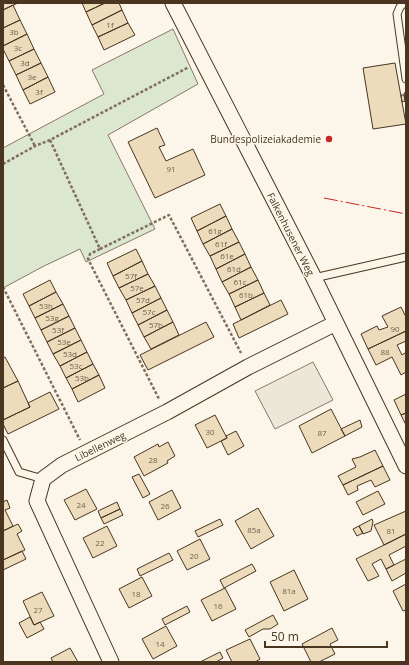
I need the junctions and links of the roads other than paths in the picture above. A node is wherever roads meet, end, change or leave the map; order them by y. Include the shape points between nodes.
1 (173, 3) edge
2 (404, 3) edge
3 (406, 79) edge
4 (406, 257) edge
5 (314, 278) junction
6 (336, 323) junction
7 (3, 440) edge
8 (406, 466) edge
9 (43, 479) junction
10 (110, 662) edge

1 - 5 street, Falkenhusener Weg
2 - 3 lane via 397,14
4 - 5 lane
5 - 6 street, Falkenhusener Weg
6 - 8 street, Falkenhusener Weg
6 - 9 street, Libellenweg via 86,452
7 - 9 lane via 19,472
9 - 10 street via 37,501

